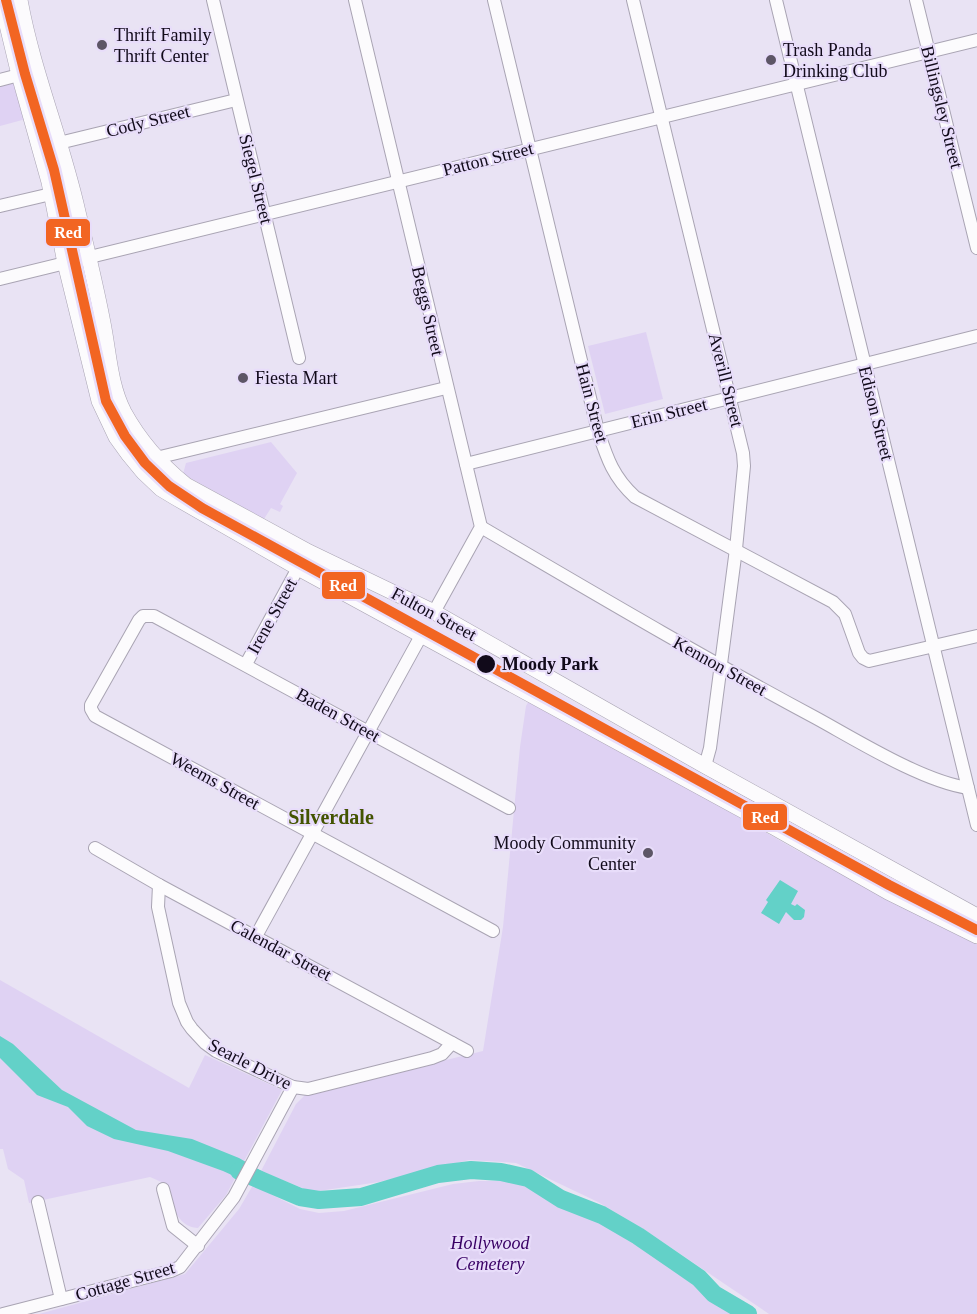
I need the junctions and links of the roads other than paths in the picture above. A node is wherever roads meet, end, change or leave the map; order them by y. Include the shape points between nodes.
1 (1, 0) edge
2 (20, 0) edge
3 (213, 0) edge
4 (355, 0) edge
5 (494, 0) edge
6 (633, 0) edge
7 (776, 0) edge
8 (916, 0) edge
9 (977, 40) edge
10 (928, 51) junction
11 (19, 75) junction
12 (0, 80) edge
13 (796, 83) junction
14 (236, 100) junction
15 (661, 118) junction
16 (59, 143) junction
17 (530, 149) junction
18 (398, 181) junction
19 (51, 194) junction
20 (0, 206) edge
21 (264, 214) junction
22 (977, 248) edge
23 (88, 257) junction
24 (65, 263) junction
25 (0, 279) edge
26 (977, 336) edge
27 (299, 358) dead end
28 (865, 365) junction
29 (446, 388) junction
30 (730, 398) junction
31 (598, 431) junction
32 (156, 458) junction
33 (466, 464) junction
34 (481, 527) junction
35 (736, 549) junction
36 (298, 568) junction
37 (434, 612) junction
38 (422, 634) junction
39 (977, 636) edge
40 (934, 646) junction
41 (246, 664) junction
42 (721, 667) junction
43 (95, 716) joint
44 (369, 732) junction
45 (705, 766) junction
46 (968, 788) junction
47 (509, 808) dead end
48 (977, 825) edge
49 (312, 835) junction
50 (95, 848) dead end
51 (159, 885) junction
52 (977, 916) edge
53 (493, 931) dead end
54 (256, 936) junction
55 (977, 936) edge
56 (452, 1043) junction
57 (467, 1051) dead end
58 (293, 1088) junction
59 (163, 1190) dead end
60 (38, 1202) dead end
61 (198, 1246) junction
62 (61, 1299) junction
63 (3, 1314) edge

1 - 11 main road, Fulton Street
2 - 16 main road, Fulton Street
3 - 14 street, Siegel Street
4 - 18 street, Beggs Street
5 - 17 street, Hain Street
6 - 15 street, Averill Street
7 - 13 street, Edison Street
8 - 10 street, Billingsley Street
9 - 10 street, Patton Street
10 - 13 street, Patton Street
10 - 22 street, Billingsley Street
11 - 12 street
11 - 19 main road, Fulton Street
13 - 15 street, Patton Street
13 - 28 street, Edison Street
14 - 16 street, Cody Street
14 - 21 street, Siegel Street
15 - 17 street, Patton Street
15 - 30 street, Averill Street
16 - 23 main road, Fulton Street
17 - 18 street, Patton Street
17 - 31 street, Hain Street
18 - 21 street, Patton Street
18 - 29 street, Beggs Street
19 - 20 street
19 - 24 main road, Fulton Street
21 - 23 street, Patton Street
21 - 27 street, Siegel Street
23 - 24 street, Patton Street
23 - 32 main road, Fulton Street via 118,396
24 - 25 street, Patton Street
24 - 36 main road, Fulton Street via 99,401 129,455 161,489
26 - 28 street, Erin Street
28 - 30 street, Erin Street
28 - 40 street, Edison Street
29 - 32 street
29 - 33 street, Beggs Street
30 - 31 street, Erin Street
30 - 35 street, Averill Street via 744,466
31 - 33 street, Erin Street
31 - 35 street, Hain Street via 613,472 635,497
32 - 37 main road, Fulton Street via 186,485 309,552
33 - 34 street, Beggs Street
34 - 37 street
34 - 42 street, Kennon Street
35 - 40 street, Hain Street via 833,602 845,614 859,653 869,661
35 - 42 street, Averill Street
36 - 38 main road, Fulton Street
36 - 41 street, Irene Street
37 - 45 main road, Fulton Street
38 - 44 street
38 - 55 main road, Fulton Street via 888,892
39 - 40 street
40 - 46 street, Edison Street
41 - 43 street, Baden Street via 168,623 143,616 93,701 91,709
41 - 44 street, Baden Street
42 - 45 street, Averill Street
42 - 46 street, Kennon Street via 903,764
43 - 49 street, Weems Street
44 - 47 street, Baden Street
44 - 49 street
45 - 52 main road, Fulton Street
46 - 48 street, Edison Street
49 - 53 street, Weems Street
49 - 54 street
50 - 51 street, Calendar Street
51 - 54 street, Calendar Street
51 - 58 street, Searle Drive via 158,908 187,1022 216,1051
54 - 56 street, Calendar Street
56 - 57 street, Calendar Street
56 - 58 street, Searle Drive via 442,1054 411,1064 308,1089
58 - 61 street, Cottage Street via 239,1190
59 - 61 street via 173,1226
60 - 62 street
61 - 62 street, Cottage Street via 175,1270
62 - 63 street, Cottage Street

